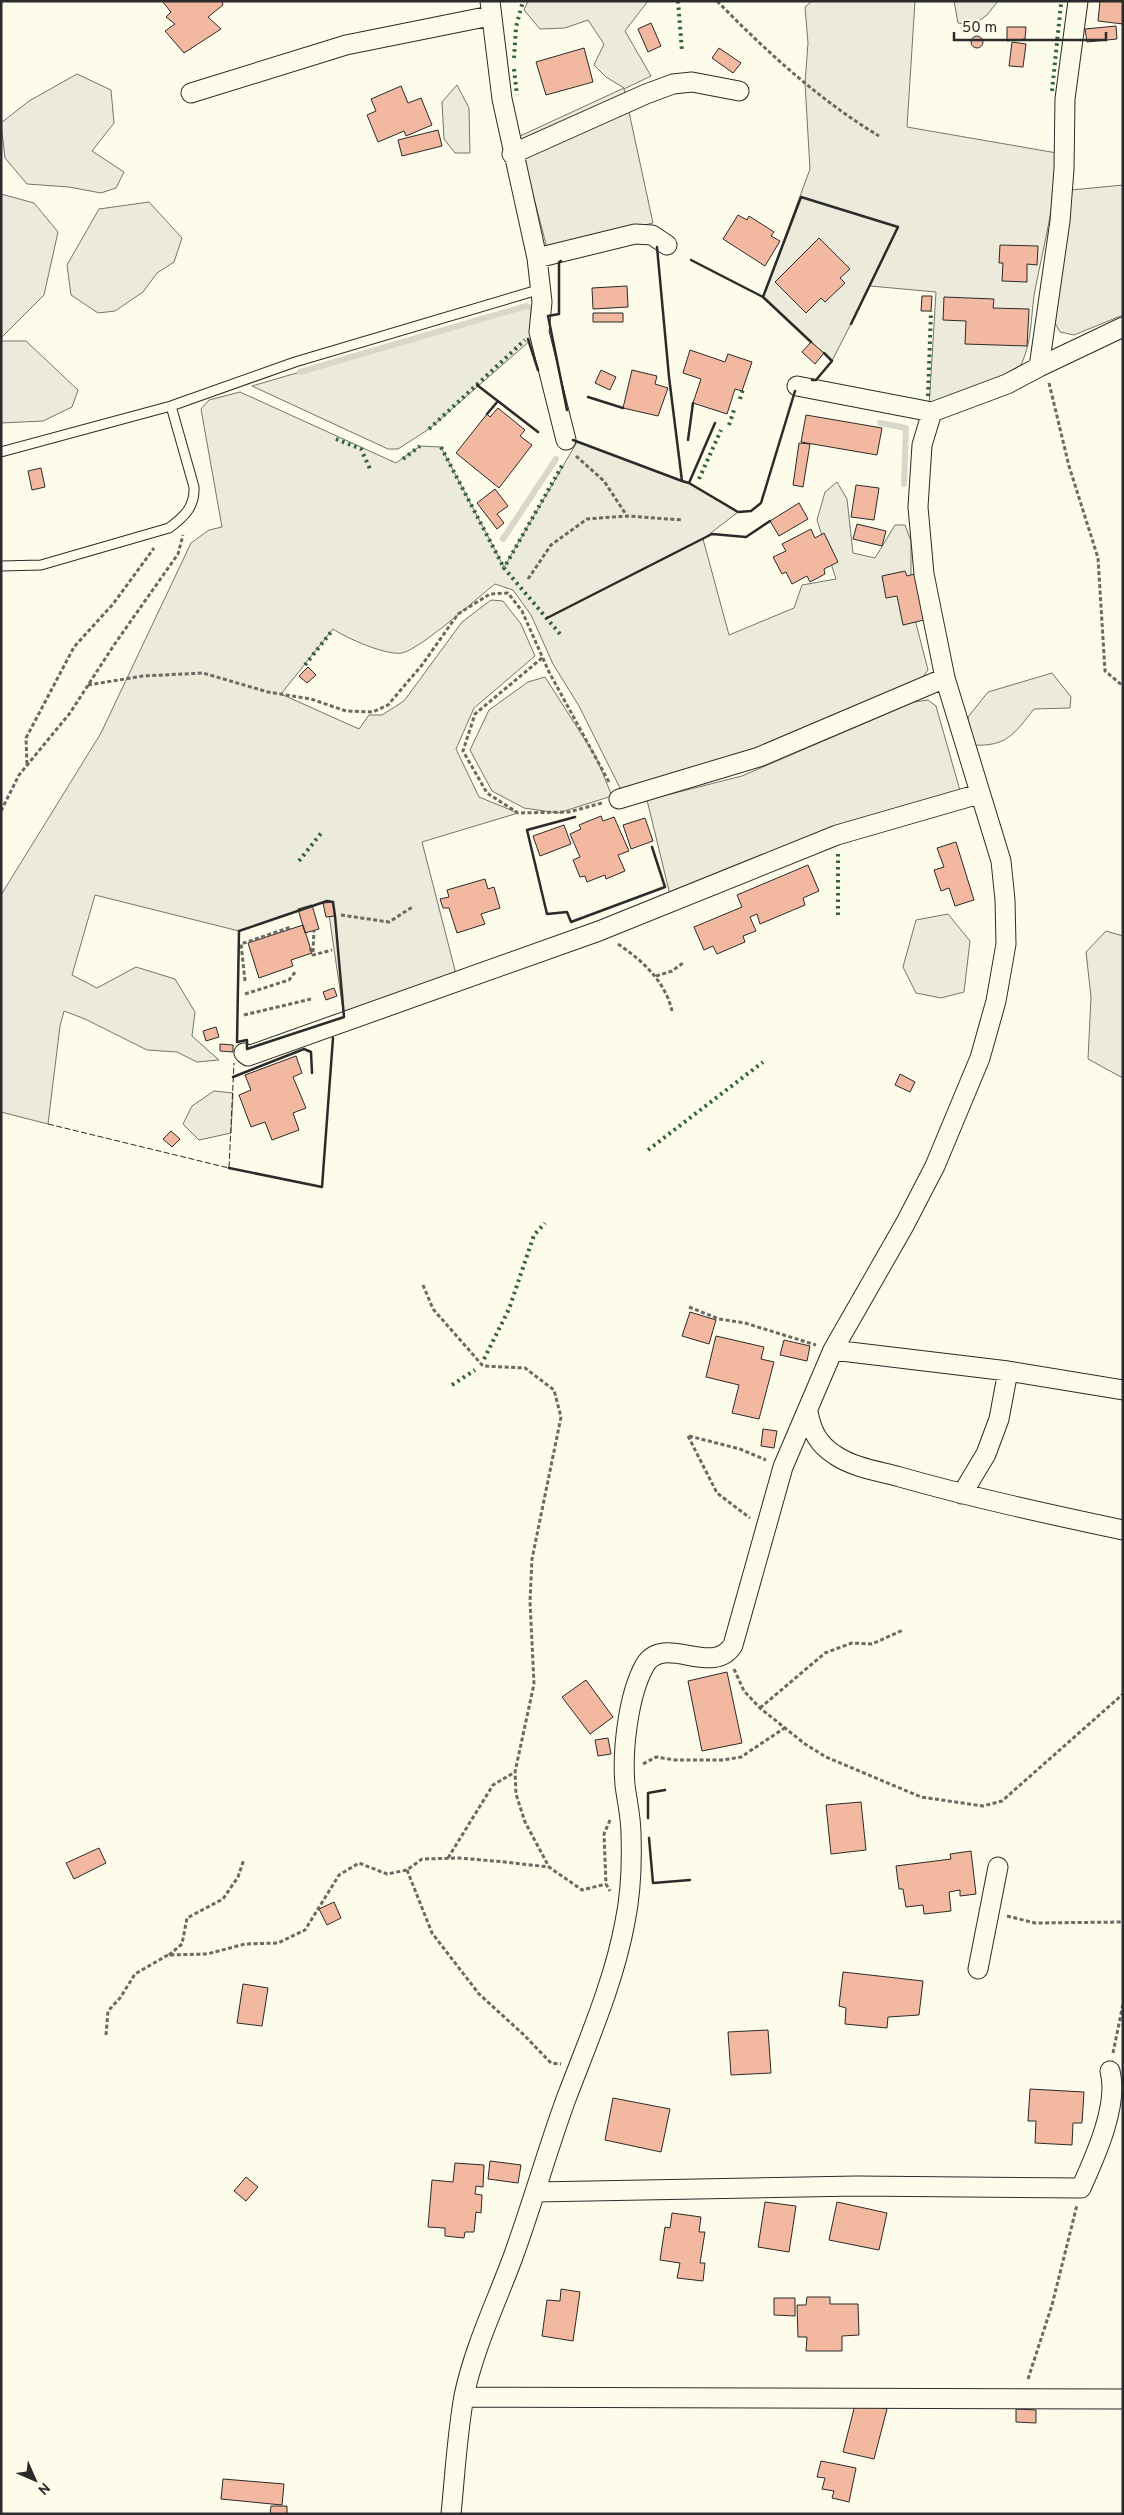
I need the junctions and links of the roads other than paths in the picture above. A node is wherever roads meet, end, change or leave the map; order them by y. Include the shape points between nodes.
1 (1078, 1) edge
2 (490, 9) edge
3 (739, 91) dead end
4 (191, 93) dead end
5 (512, 154) junction
6 (667, 246) dead end
7 (537, 258) junction
8 (540, 289) junction
9 (1123, 327) edge
10 (1039, 367) junction
11 (797, 386) dead end
12 (171, 406) junction
13 (932, 412) junction
14 (566, 440) road end
15 (1, 452) edge
16 (1, 566) edge
17 (945, 678) junction
18 (979, 794) junction
19 (619, 799) road end
20 (244, 1053) dead end
21 (833, 1350) junction
22 (1008, 1371) junction
23 (1123, 1390) edge
24 (808, 1412) junction
25 (962, 1494) junction
26 (1123, 1530) edge
27 (998, 1867) dead end
28 (978, 1969) dead end
29 (1110, 2071) road end
30 (536, 2192) junction
31 (464, 2396) junction
32 (1123, 2399) edge
33 (452, 2514) edge

1 - 10 street via 1064,99 1060,221
2 - 4 street via 346,45
2 - 5 street
3 - 5 street via 692,82 673,84
5 - 7 street
6 - 7 street via 652,236 634,234
7 - 8 street
8 - 12 lane via 295,362
8 - 14 street via 539,332
9 - 10 street
10 - 13 street via 1007,384
11 - 13 street
12 - 15 lane
12 - 16 lane via 194,487 191,508 183,518 170,528 41,565
13 - 17 street via 922,445 918,507 924,574
17 - 18 street
17 - 19 street via 759,756
18 - 20 street via 837,835 599,932 465,977 305,1037 248,1056
18 - 21 street via 1000,861 1005,900 1006,944 996,1001 980,1058 935,1166
21 - 22 street
21 - 24 street
22 - 23 street
22 - 25 street via 999,1419 986,1454
24 - 25 street via 817,1440 847,1462
24 - 30 street via 783,1467 733,1645 727,1654 718,1658 658,1654 646,1663 638,1682 625,1741 625,1783 632,1832 632,1881 626,1922 614,1966
25 - 26 street
27 - 28 street
29 - 30 street via 1112,2090 1109,2107 1096,2155 1081,2188 857,2186
30 - 31 street via 484,2331
31 - 32 street
31 - 33 street

